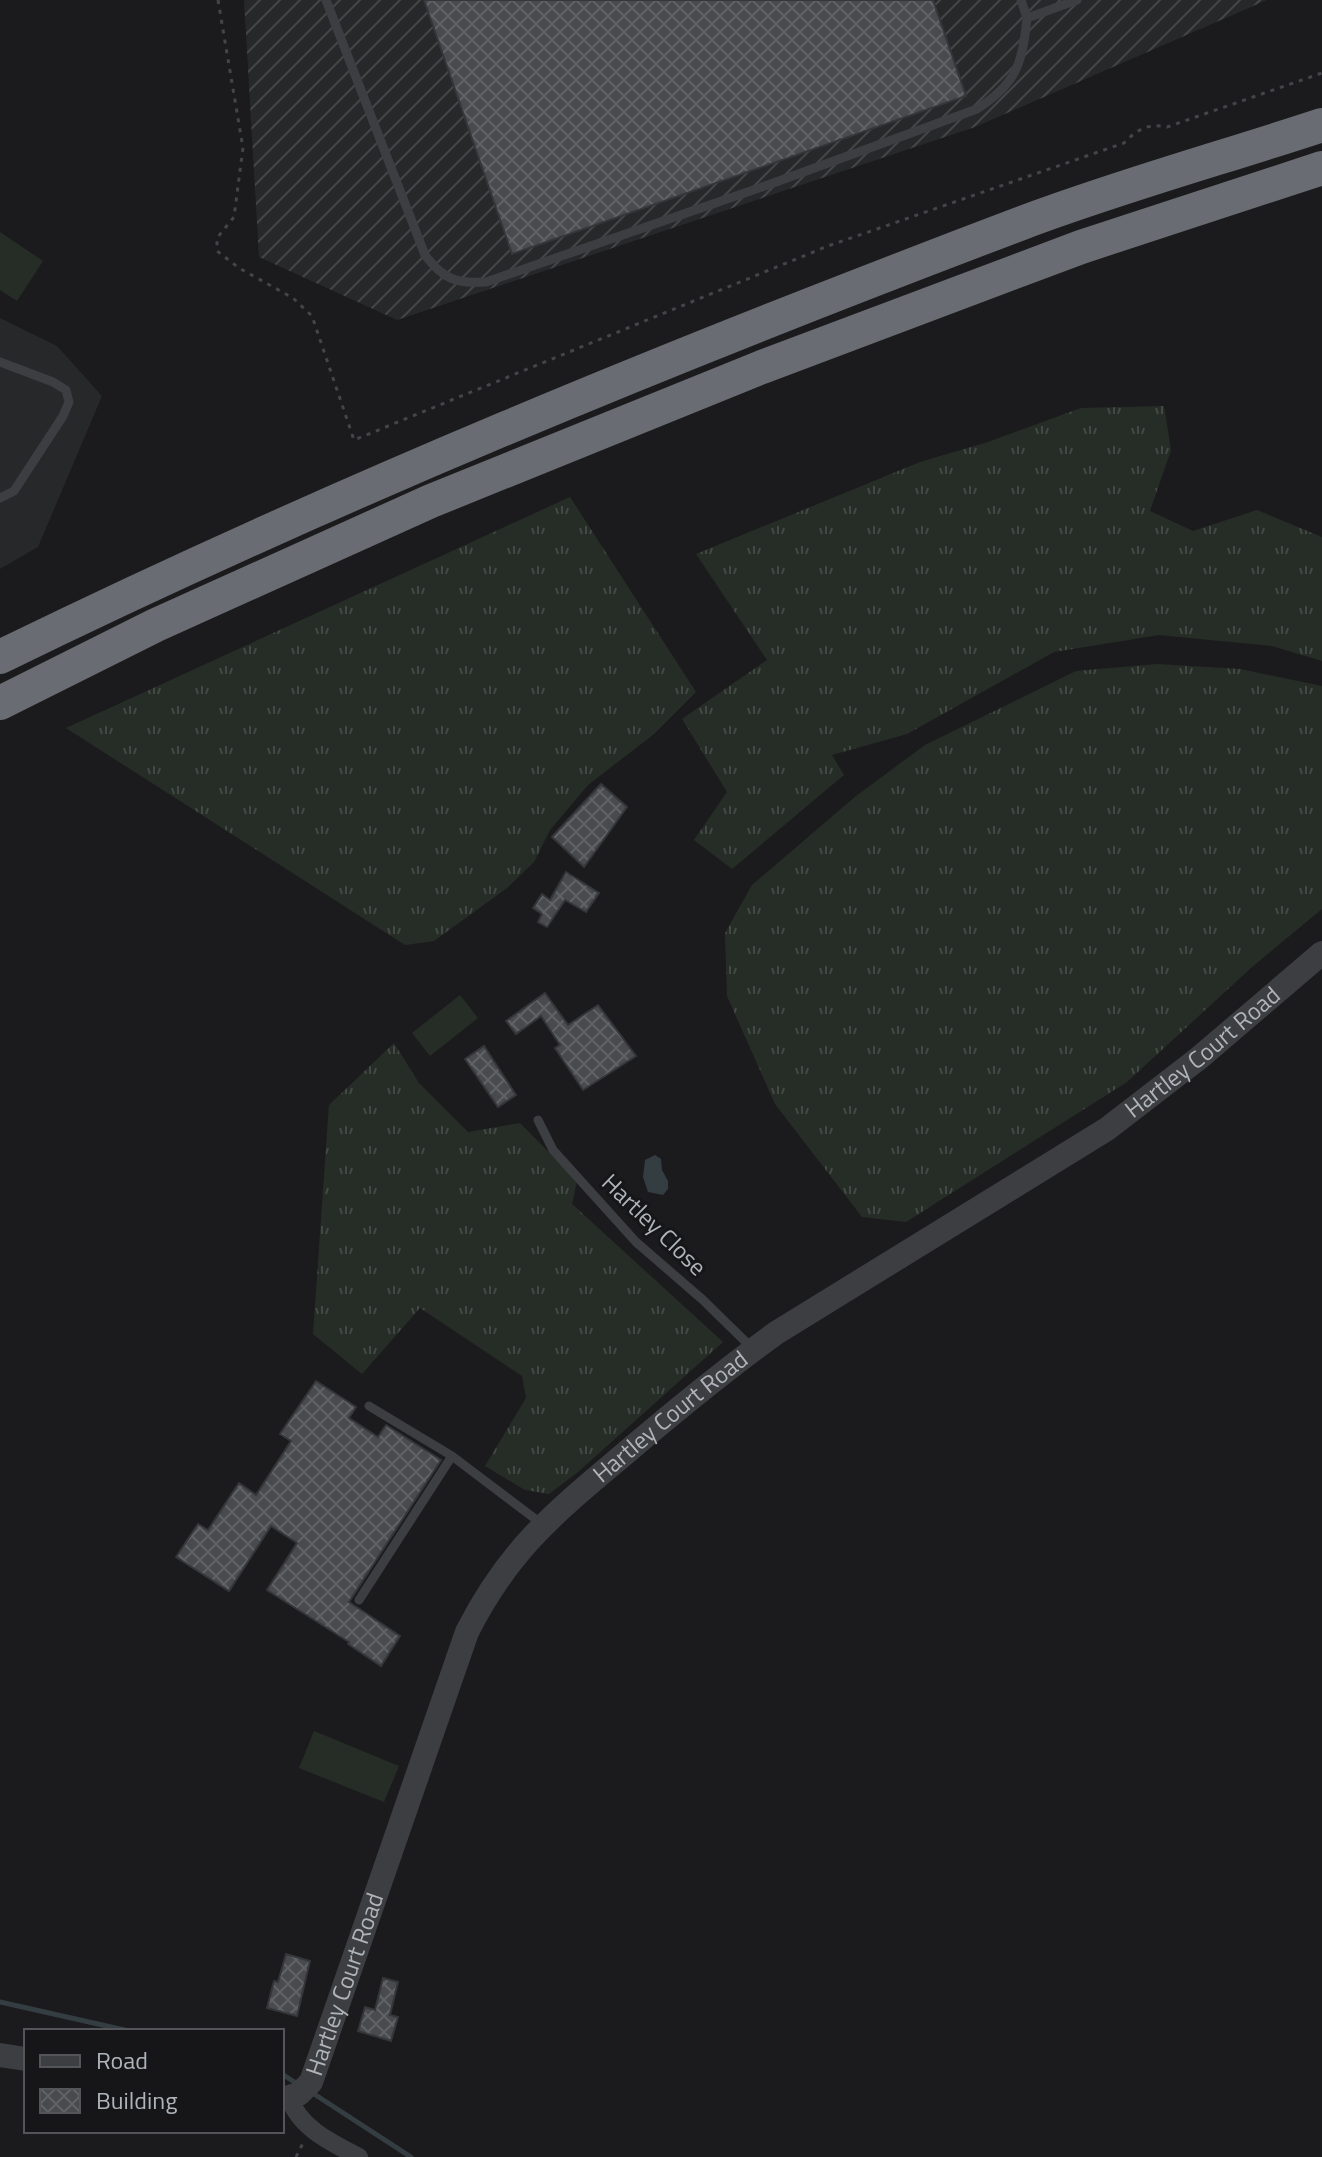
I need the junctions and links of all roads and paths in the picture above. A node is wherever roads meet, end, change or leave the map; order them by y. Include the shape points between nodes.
1 (326, 0) edge
2 (1021, 0) edge
3 (1077, 0) edge
4 (1027, 18) junction
5 (1322, 73) edge
6 (1272, 88) dead end
7 (1322, 125) edge
8 (1322, 168) edge
9 (0, 362) edge
10 (0, 498) edge
11 (0, 657) edge
12 (0, 703) edge
13 (1322, 953) edge
14 (538, 1120) dead end
15 (753, 1349) junction
16 (369, 1406) dead end
17 (452, 1456) junction
18 (542, 1524) junction
19 (359, 1600) dead end
20 (0, 2055) edge
21 (24, 2059) edge
22 (295, 2093) edge
23 (359, 2157) edge

1 - 4 lane via 425,255 450,279 465,283 486,282 977,109 1014,77
2 - 4 lane
3 - 4 lane
5 - 6 path
7 - 11 highway via 1025,222 748,329 415,465
8 - 12 highway via 1066,252 734,378 431,501 156,625
9 - 10 lane via 53,382 66,390 69,402 14,491
13 - 15 street, Hartley Court Road via 1107,1129
14 - 15 lane, Hartley Close via 553,1150 636,1242
15 - 18 street, Hartley Court Road
16 - 17 lane
17 - 18 lane
17 - 19 lane
18 - 22 street, Hartley Court Road via 502,1571 467,1632 321,2059
20 - 21 street
22 - 23 street via 293,2109 311,2129

